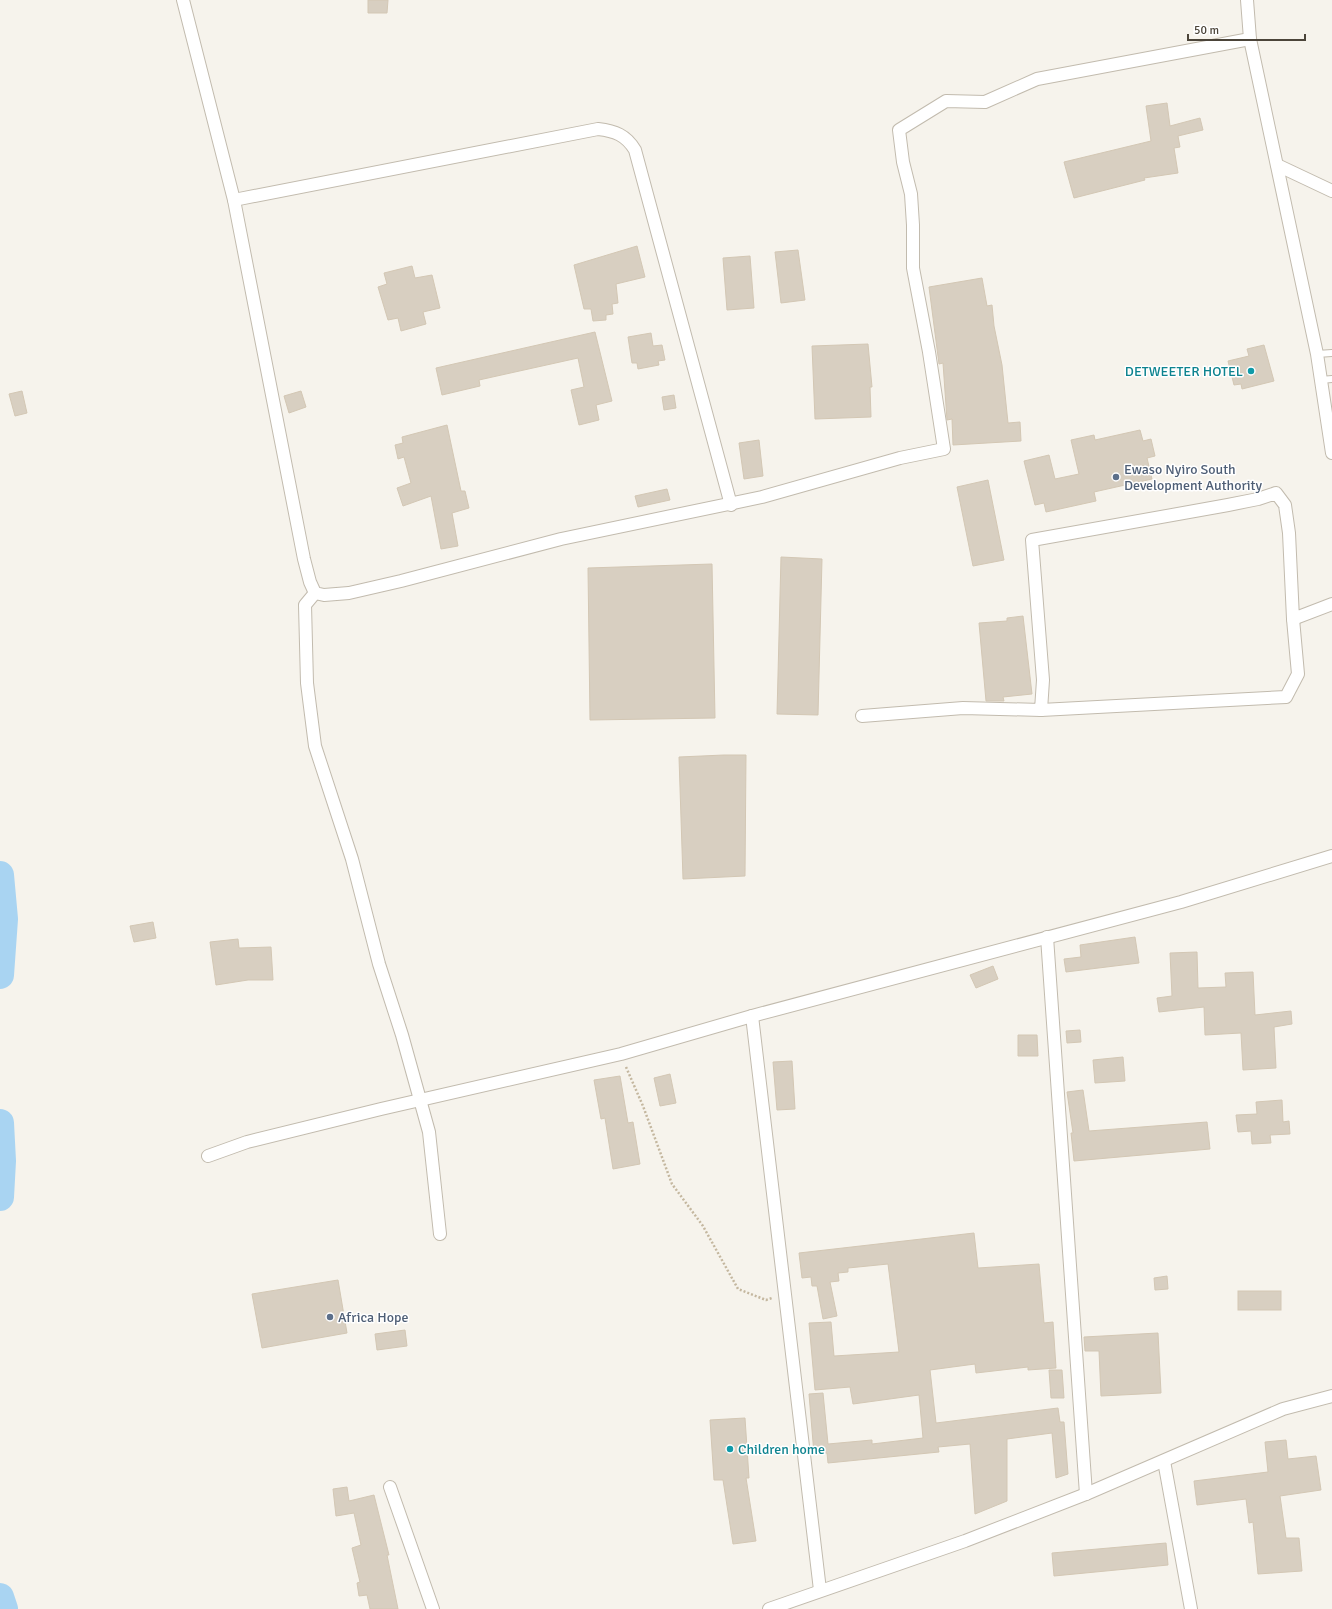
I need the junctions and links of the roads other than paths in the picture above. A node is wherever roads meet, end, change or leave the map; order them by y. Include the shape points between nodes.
1 (183, 0) edge
2 (1247, 0) edge
3 (1250, 39) junction
4 (1278, 164) junction
5 (1332, 191) edge
6 (234, 200) junction
7 (1332, 353) edge
8 (1317, 354) junction
9 (1326, 380) edge
10 (1332, 453) edge
11 (731, 505) junction
12 (315, 593) junction
13 (1332, 604) edge
14 (1293, 619) junction
15 (1041, 710) junction
16 (862, 716) dead end
17 (1332, 856) edge
18 (1047, 937) junction
19 (752, 1016) junction
20 (420, 1100) junction
21 (208, 1156) dead end
22 (440, 1234) dead end
23 (1332, 1396) edge
24 (1164, 1461) junction
25 (390, 1487) dead end
26 (1086, 1494) junction
27 (820, 1590) junction
28 (433, 1609) edge
29 (769, 1609) edge
30 (1191, 1609) edge

1 - 6 street
2 - 3 street
3 - 4 street
3 - 11 street via 1037,79 985,102 946,101 899,130 911,194 913,268 944,449 893,460
4 - 5 street
4 - 8 street
6 - 11 street via 598,129 623,136 635,150
6 - 12 street via 304,559
7 - 8 lane
8 - 9 street
9 - 10 street
11 - 12 street via 561,539 349,593
12 - 20 street via 305,605 307,684 315,746 352,859 379,964
13 - 14 street
14 - 15 street via 1298,674 1286,697
14 - 15 street via 1289,533 1285,506 1276,493 1228,505 1032,540 1043,680
15 - 16 street via 963,708
17 - 18 street via 1181,902
18 - 19 street
18 - 26 street
19 - 20 street via 621,1054
19 - 27 street
20 - 21 street via 247,1142
20 - 22 street via 429,1132
23 - 24 street via 1283,1409
24 - 26 street
24 - 30 street
25 - 28 street
26 - 27 street via 965,1541
27 - 29 street

